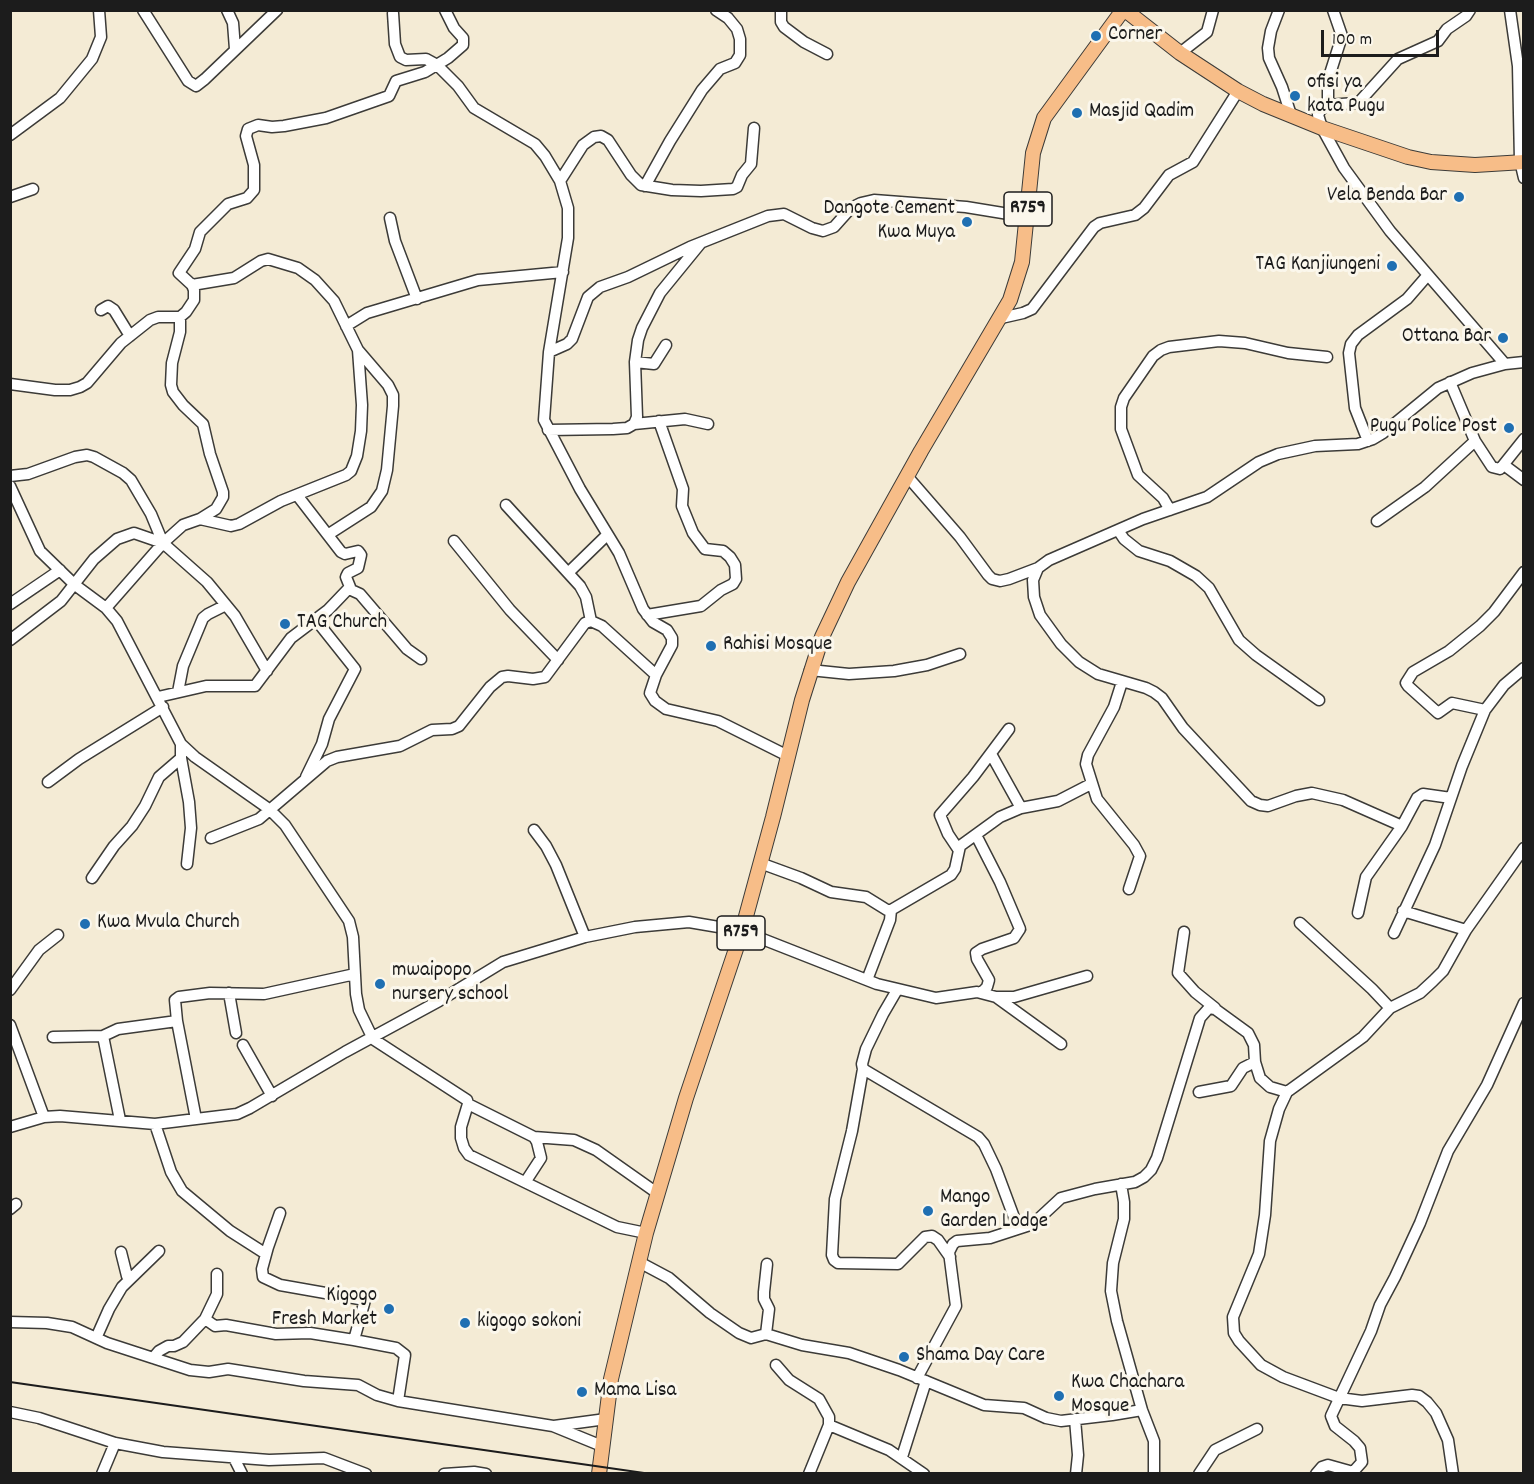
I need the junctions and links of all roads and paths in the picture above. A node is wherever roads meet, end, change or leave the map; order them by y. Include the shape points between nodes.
1 (99, 10) edge
2 (143, 10) edge
3 (227, 10) edge
4 (277, 10) edge
5 (445, 10) edge
6 (716, 10) edge
7 (781, 10) edge
8 (1124, 10) edge
9 (1213, 10) edge
10 (1280, 10) edge
11 (1333, 10) edge
12 (1470, 10) edge
13 (1513, 11) edge
14 (393, 13) dead end
15 (235, 49) junction
16 (1180, 53) junction
17 (827, 54) dead end
18 (437, 65) junction
19 (1238, 91) junction
20 (1328, 105) junction
21 (1292, 116) junction
22 (754, 128) dead end
23 (1322, 128) junction
24 (10, 135) edge
25 (1522, 162) edge
26 (1524, 178) edge
27 (560, 181) junction
28 (645, 186) junction
29 (33, 189) dead end
30 (10, 197) edge
31 (1028, 217) junction
32 (390, 218) dead end
33 (702, 242) junction
34 (563, 272) junction
35 (1427, 276) junction
36 (192, 285) junction
37 (417, 299) junction
38 (101, 310) dead end
39 (180, 317) junction
40 (1001, 318) junction
41 (346, 327) junction
42 (130, 336) junction
43 (666, 345) dead end
44 (358, 350) junction
45 (549, 352) junction
46 (1327, 357) dead end
47 (635, 362) junction
48 (1524, 362) edge
49 (1505, 364) junction
50 (1449, 382) junction
51 (10, 384) edge
52 (659, 421) junction
53 (634, 424) junction
54 (708, 424) dead end
55 (548, 430) junction
56 (1524, 439) edge
57 (1368, 441) junction
58 (1475, 441) junction
59 (1504, 465) junction
60 (10, 476) edge
61 (908, 476) junction
62 (1524, 480) edge
63 (10, 486) edge
64 (297, 495) junction
65 (506, 505) dead end
66 (1170, 510) junction
67 (200, 519) junction
68 (1377, 521) dead end
69 (1118, 530) junction
70 (329, 534) junction
71 (608, 535) junction
72 (454, 541) dead end
73 (163, 543) junction
74 (1038, 568) junction
75 (60, 570) junction
76 (569, 572) junction
77 (1524, 572) edge
78 (75, 585) junction
79 (349, 589) junction
80 (10, 604) edge
81 (226, 605) junction
82 (106, 608) junction
83 (647, 615) junction
84 (315, 620) junction
85 (591, 621) junction
86 (10, 640) edge
87 (960, 654) dead end
88 (421, 659) dead end
89 (558, 660) junction
90 (1524, 668) edge
91 (810, 670) junction
92 (267, 671) junction
93 (656, 675) junction
94 (1122, 682) junction
95 (178, 692) junction
96 (1319, 700) dead end
97 (161, 702) junction
98 (1485, 710) junction
99 (1009, 729) dead end
100 (181, 744) junction
101 (991, 754) junction
102 (788, 756) junction
103 (181, 758) junction
104 (48, 782) dead end
105 (304, 782) junction
106 (1091, 784) junction
107 (1451, 798) junction
108 (1021, 808) junction
109 (269, 809) junction
110 (1402, 826) junction
111 (534, 830) dead end
112 (976, 835) junction
113 (211, 838) dead end
114 (1524, 848) edge
115 (958, 849) junction
116 (760, 863) junction
117 (187, 864) dead end
118 (92, 878) dead end
119 (1130, 889) dead end
120 (891, 910) junction
121 (1403, 911) junction
122 (1358, 913) dead end
123 (1300, 923) dead end
124 (1466, 930) junction
125 (742, 931) junction
126 (1184, 932) dead end
127 (1394, 933) dead end
128 (58, 935) dead end
129 (585, 937) junction
130 (355, 974) junction
131 (1086, 976) dead end
132 (867, 980) junction
133 (12, 982) edge
134 (897, 990) junction
135 (982, 992) junction
136 (229, 993) junction
137 (996, 997) junction
138 (1524, 1003) edge
139 (1390, 1008) junction
140 (1215, 1009) junction
141 (177, 1021) junction
142 (10, 1025) edge
143 (236, 1033) dead end
144 (103, 1036) junction
145 (53, 1037) dead end
146 (373, 1039) junction
147 (1061, 1044) dead end
148 (243, 1045) dead end
149 (1255, 1062) junction
150 (863, 1069) junction
151 (1199, 1092) dead end
152 (1287, 1092) junction
153 (272, 1096) junction
154 (468, 1104) junction
155 (44, 1117) junction
156 (196, 1119) junction
157 (120, 1120) junction
158 (155, 1124) junction
159 (10, 1127) edge
160 (534, 1137) junction
161 (526, 1181) junction
162 (1121, 1184) junction
163 (657, 1193) junction
164 (280, 1213) dead end
165 (1018, 1228) junction
166 (646, 1233) junction
167 (159, 1251) dead end
168 (121, 1252) dead end
169 (266, 1254) junction
170 (950, 1258) junction
171 (639, 1262) junction
172 (767, 1264) dead end
173 (217, 1274) dead end
174 (130, 1279) junction
175 (205, 1319) junction
176 (10, 1322) edge
177 (766, 1334) junction
178 (97, 1336) junction
179 (354, 1340) junction
180 (153, 1358) junction
181 (776, 1365) dead end
182 (922, 1380) junction
183 (1339, 1398) junction
184 (398, 1401) junction
185 (1142, 1410) junction
186 (10, 1412) edge
187 (606, 1419) junction
188 (1075, 1419) junction
189 (829, 1425) junction
190 (553, 1426) junction
191 (1257, 1429) dead end
192 (115, 1443) junction
193 (602, 1446) junction
194 (902, 1457) junction
195 (234, 1458) junction
196 (102, 1473) edge
197 (242, 1473) edge
198 (366, 1473) edge
199 (444, 1473) edge
200 (478, 1473) edge
201 (599, 1473) edge
202 (809, 1473) edge
203 (924, 1473) edge
204 (1076, 1473) edge
205 (1154, 1473) edge
206 (1199, 1473) edge
207 (1316, 1473) edge
208 (1453, 1473) edge

1 - 24 street via 101,37 92,59 60,98
2 - 15 street via 193,85 205,79
3 - 15 street via 234,23
4 - 15 street
5 - 18 street via 464,43
6 - 28 street via 737,29 740,55 735,63 720,69 702,90
7 - 17 street via 784,27
8 - 16 main road, R759
8 - 31 main road, R759 via 1039,129
9 - 16 street via 1207,32
10 - 21 street via 1271,31 1269,58
11 - 20 street via 1342,36 1328,80
12 - 20 street via 1438,41 1398,59 1360,101
13 - 25 street
14 - 18 street via 394,44 400,57 426,59
16 - 19 main road, R759
18 - 27 street via 474,108 535,144
18 - 36 street via 396,81 389,96 351,110 284,126 258,125 248,129 254,190 248,198 228,204 200,232 195,249 179,273
19 - 21 main road, R759
19 - 40 street via 1193,162 1169,175 1140,212 1094,227 1032,309
20 - 23 street via 1319,114
21 - 23 main road, R759
22 - 28 street via 751,164 735,188 701,191
23 - 25 main road, R759 via 1431,162
23 - 35 street via 1344,168
25 - 26 street
27 - 28 street via 583,145 601,136 634,179
27 - 34 street via 569,222
29 - 30 street
31 - 33 street via 966,207 874,200 851,208 826,231 775,214
31 - 40 main road, R759 via 1020,272
32 - 37 street
33 - 45 street via 595,290 585,302 572,339
33 - 47 street via 651,308 638,339
34 - 37 street via 478,280
34 - 45 street
35 - 49 street
35 - 57 street via 1407,299 1351,344 1355,408
36 - 39 street via 194,300
36 - 41 street via 234,278 261,261 276,260 298,268 326,291
37 - 41 street via 367,314
38 - 42 street via 108,306 114,310
39 - 42 street via 150,320
39 - 67 street via 171,385 183,405 203,424 223,492 216,509
40 - 61 main road, R759
41 - 44 street
42 - 51 street via 80,387 55,390
43 - 47 street via 654,364
44 - 64 street via 362,405 355,464 346,475
44 - 70 street via 393,395 387,470 378,500
45 - 55 street via 543,411
46 - 66 street via 1219,341 1169,347 1153,356 1124,398 1121,429 1138,476 1163,498
47 - 53 street
48 - 49 street
49 - 50 street
50 - 57 street via 1423,398 1383,434
50 - 58 street
52 - 53 street
52 - 54 street via 685,419
52 - 83 street via 683,489 682,506 693,533 705,549 723,551 730,557 736,579 701,606
53 - 55 street via 613,429
55 - 71 street
56 - 59 street
57 - 66 street via 1278,454 1207,497
58 - 59 street via 1492,467 1500,469
58 - 68 street via 1425,487
59 - 62 street
60 - 73 street via 28,474 75,457 94,457 131,480
61 - 74 street via 992,579 1009,579
61 - 91 main road, R759 via 843,591
63 - 75 street via 36,545
64 - 67 street via 231,526
64 - 70 street
65 - 76 street
66 - 69 street
67 - 73 street via 183,525
69 - 74 street
69 - 96 street via 1140,551 1170,561 1196,576 1209,588 1239,640
70 - 79 street via 341,552 358,551 361,555 360,566 346,576
71 - 76 street
71 - 83 street
72 - 89 street via 510,610
73 - 78 street via 135,533 117,539 94,559
73 - 81 street via 199,574
73 - 82 street
74 - 94 street via 1034,597 1049,628 1079,662
75 - 78 street
75 - 80 street
76 - 85 street via 586,597
77 - 98 street via 1480,626 1449,651 1413,672 1406,682 1438,713 1452,703
78 - 82 street
78 - 86 street via 61,601
79 - 84 street
79 - 88 street via 360,594 407,649
81 - 92 street
81 - 95 street via 203,618 183,666
82 - 97 street
83 - 93 street via 672,638
84 - 92 street via 291,638
84 - 105 street via 355,669 329,719
85 - 89 street via 581,626
85 - 93 street via 602,626
87 - 91 street via 894,671 849,674
89 - 105 street via 545,677 508,676 496,681 459,726 432,730 400,746 336,757
90 - 98 street via 1504,685
91 - 102 main road, R759
92 - 95 street via 251,687 206,686
93 - 102 street via 650,693 666,709 718,721
94 - 106 street via 1108,721 1088,755
94 - 110 street via 1146,688 1162,698 1183,728 1251,801 1268,806 1312,793 1342,800
95 - 97 street
97 - 100 street
97 - 104 street
98 - 107 street
99 - 101 street
100 - 103 street
100 - 109 street
101 - 108 street
101 - 115 street via 940,815
102 - 116 main road, R759
103 - 117 street via 191,828
103 - 118 street via 159,777 132,826
105 - 109 street
106 - 108 street via 1058,801
106 - 119 street via 1101,806 1140,856
107 - 110 street via 1420,795
107 - 121 street via 1435,845
108 - 112 street via 1000,817
109 - 113 street via 258,819
109 - 130 street via 285,825 349,921
110 - 122 street via 1366,877
111 - 129 street via 556,865
112 - 115 street
112 - 135 street via 1020,929 1014,938 976,953 989,980
114 - 124 street
115 - 120 street via 956,869 951,875
116 - 120 street via 831,892 866,897
116 - 125 main road, R759
120 - 132 street
121 - 124 street
121 - 127 street
123 - 139 street
124 - 139 street via 1443,971 1420,993
125 - 129 street via 708,924 670,923
125 - 132 street
125 - 163 main road, R759
126 - 140 street via 1178,973
128 - 133 street via 39,950
129 - 146 street via 503,962
130 - 136 street via 280,992
130 - 146 street via 360,1010
131 - 137 street via 1014,997
132 - 134 street
134 - 135 street via 936,998
134 - 150 street via 866,1049
135 - 137 street
136 - 141 street via 176,998
136 - 143 street
137 - 147 street
138 - 183 street via 1484,1092 1448,1151 1416,1233
139 - 152 street via 1363,1037
140 - 149 street via 1248,1033 1254,1045
140 - 162 street via 1209,1008 1200,1018 1151,1170 1135,1182
141 - 144 street via 118,1029
141 - 156 street
142 - 155 street
144 - 145 street
144 - 157 street
146 - 153 street
146 - 154 street via 460,1094
148 - 153 street
149 - 151 street via 1243,1068 1231,1086
149 - 152 street via 1264,1083
150 - 165 street via 978,1137 996,1169
150 - 170 street via 836,1199 834,1260 898,1264 925,1237 932,1236
152 - 183 street via 1270,1141 1259,1254 1235,1309 1232,1326 1239,1341 1261,1365
153 - 156 street via 237,1114
154 - 160 street
154 - 161 street via 461,1138 469,1155
155 - 157 street
155 - 159 street
156 - 158 street
157 - 158 street
158 - 169 street via 171,1172 182,1191 223,1226
160 - 161 street via 541,1158
160 - 163 street via 574,1140 596,1150
161 - 166 street via 617,1227
162 - 165 street via 1061,1198 1033,1224
162 - 185 street via 1124,1219 1113,1263 1111,1291
163 - 166 main road, R759
164 - 169 street
165 - 170 street via 990,1238 957,1241 950,1248
166 - 171 main road, R759
167 - 174 street
168 - 174 street
169 - 179 street via 262,1274 269,1281 365,1300
170 - 182 street via 956,1306
171 - 177 street via 669,1278 739,1333 751,1338
171 - 187 main road, R759
172 - 177 street
173 - 175 street via 217,1294
174 - 178 street via 115,1298
175 - 179 street via 215,1326
175 - 180 street via 183,1342 168,1346
176 - 178 street via 72,1327
177 - 182 street via 849,1353
178 - 180 street
179 - 184 street via 396,1348 405,1355
180 - 184 street via 190,1370 228,1369 358,1385
181 - 189 street via 789,1380 819,1399 828,1414
182 - 188 street via 984,1405 1024,1408 1061,1421
182 - 194 street
183 - 207 street via 1331,1421 1360,1448 1362,1462 1353,1472 1328,1465
183 - 208 street via 1362,1401 1412,1395 1427,1402 1445,1434
184 - 190 street
185 - 188 street
185 - 205 street via 1154,1441
186 - 192 street
187 - 190 street
187 - 193 main road, R759
188 - 204 street
189 - 194 street
189 - 202 street
190 - 193 street
191 - 206 street via 1215,1450
192 - 195 street
192 - 196 street
193 - 201 main road, R759
194 - 203 street
195 - 197 street
195 - 198 street via 324,1458
199 - 200 street

